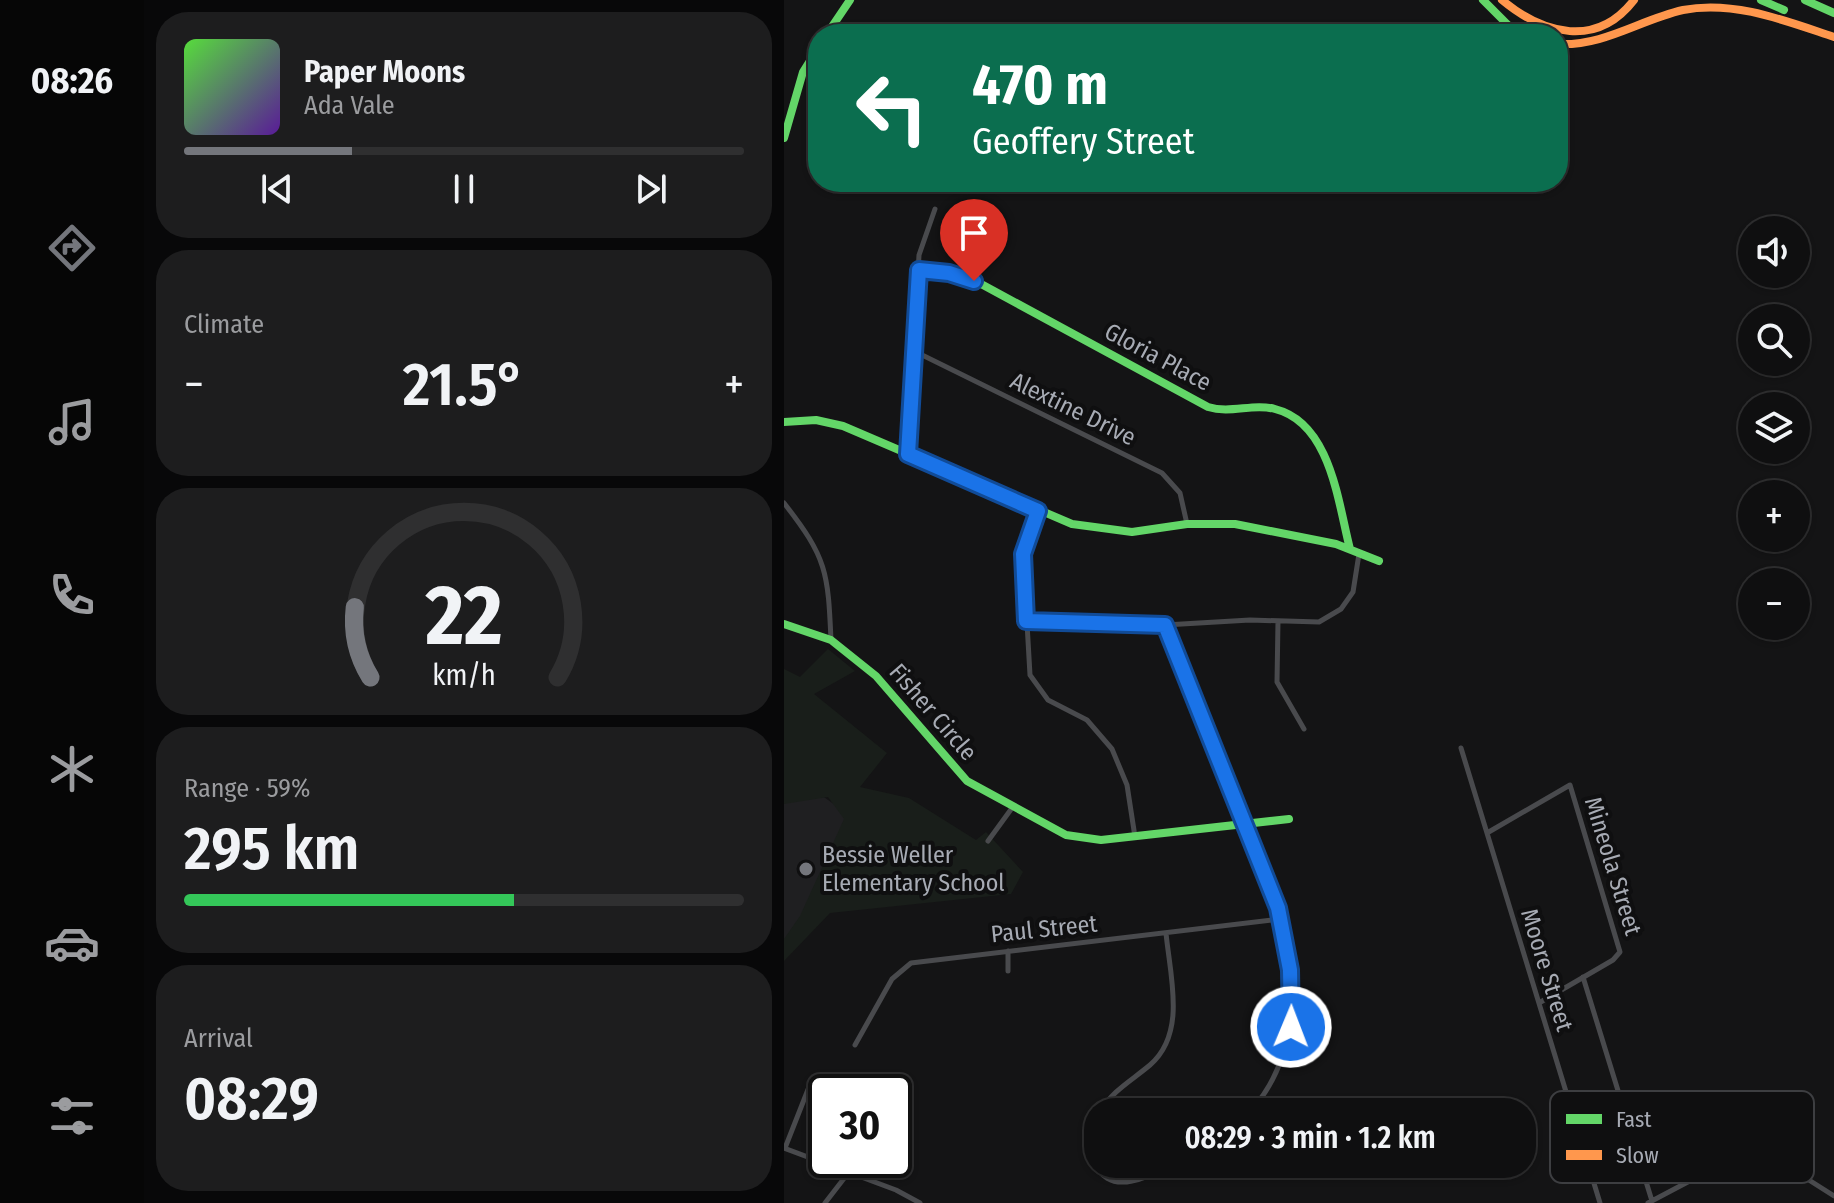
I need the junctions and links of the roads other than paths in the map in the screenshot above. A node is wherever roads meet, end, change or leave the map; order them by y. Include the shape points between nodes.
1 (850, 0) edge
2 (1483, 0) edge
3 (1634, 0) edge
4 (1761, 0) edge
5 (1805, 0) edge
6 (1503, 1) edge
7 (1834, 13) edge
8 (834, 24) edge
9 (1507, 24) edge
10 (1538, 24) edge
11 (1568, 30) edge
12 (1834, 35) edge
13 (1568, 43) edge
14 (808, 64) edge
15 (784, 138) edge
16 (935, 209) dead end
17 (919, 270) junction
18 (914, 351) junction
19 (784, 422) edge
20 (908, 454) junction
21 (784, 503) edge
22 (1038, 511) junction
23 (1187, 524) junction
24 (1355, 551) junction
25 (1379, 561) dead end
26 (1026, 621) junction
27 (1278, 621) junction
28 (784, 624) edge
29 (1165, 625) junction
30 (831, 640) junction
31 (1304, 729) dead end
32 (1461, 748) dead end
33 (1012, 808) junction
34 (1289, 819) dead end
35 (1245, 824) junction
36 (1487, 833) junction
37 (1135, 837) junction
38 (988, 841) dead end
39 (1281, 919) junction
40 (1166, 933) junction
41 (1008, 951) junction
42 (1008, 971) dead end
43 (1583, 977) junction
44 (1539, 1003) junction
45 (855, 1045) dead end
46 (808, 1089) edge
47 (1566, 1091) edge
48 (1617, 1091) edge
49 (1111, 1098) edge
50 (1259, 1098) edge
51 (784, 1148) edge
52 (808, 1157) edge
53 (844, 1178) edge
54 (865, 1178) edge
55 (1117, 1178) edge
56 (1140, 1178) edge
57 (1594, 1183) edge
58 (1686, 1183) edge
59 (1814, 1183) edge
60 (1834, 1196) edge
61 (1650, 1202) edge
62 (825, 1203) edge
63 (920, 1203) edge
64 (1600, 1203) edge

1 - 8 main road
2 - 9 main road
3 - 11 main road via 1611,24
4 - 12 main road
5 - 7 main road
6 - 10 main road
12 - 13 main road via 1773,12 1720,5 1673,12 1605,41
14 - 15 main road
16 - 17 street via 922,240
17 - 18 street
17 - 24 main road, Gloria Place via 983,285 1208,407 1229,412 1274,409 1298,419 1317,438
18 - 20 street
18 - 23 street, Alextine Drive via 1162,473 1180,493
19 - 20 main road via 832,422
20 - 22 main road
21 - 30 street via 820,555
22 - 23 main road via 1108,531
22 - 26 street via 1023,554
23 - 24 main road via 1235,524
24 - 25 main road
24 - 27 street via 1353,592 1335,614 1312,623
26 - 29 street
26 - 37 street via 1032,681 1048,700 1092,724 1112,749 1127,785
27 - 29 street
27 - 31 street via 1277,682
28 - 30 main road, Fisher Circle
29 - 35 street
30 - 33 main road, Fisher Circle via 896,695 955,770
32 - 36 street, Moore Street
33 - 37 main road, Fisher Circle via 1074,838
33 - 38 street
34 - 35 main road, Fisher Circle
35 - 37 main road, Fisher Circle
35 - 39 street
36 - 43 street, Mineola Street via 1570,785 1620,950
36 - 44 street, Moore Street
39 - 40 street, Paul Street
39 - 50 street via 1290,970 1291,1027 1277,1072
40 - 41 street, Paul Street
40 - 49 street via 1173,1014 1168,1038 1154,1061
41 - 42 street
41 - 45 street, Paul Street via 906,965 892,979
43 - 44 street
43 - 48 street
44 - 47 street, Moore Street
46 - 51 street
51 - 52 street
53 - 62 street
54 - 63 street
55 - 56 street
57 - 64 street, Moore Street
58 - 61 street
59 - 60 street

